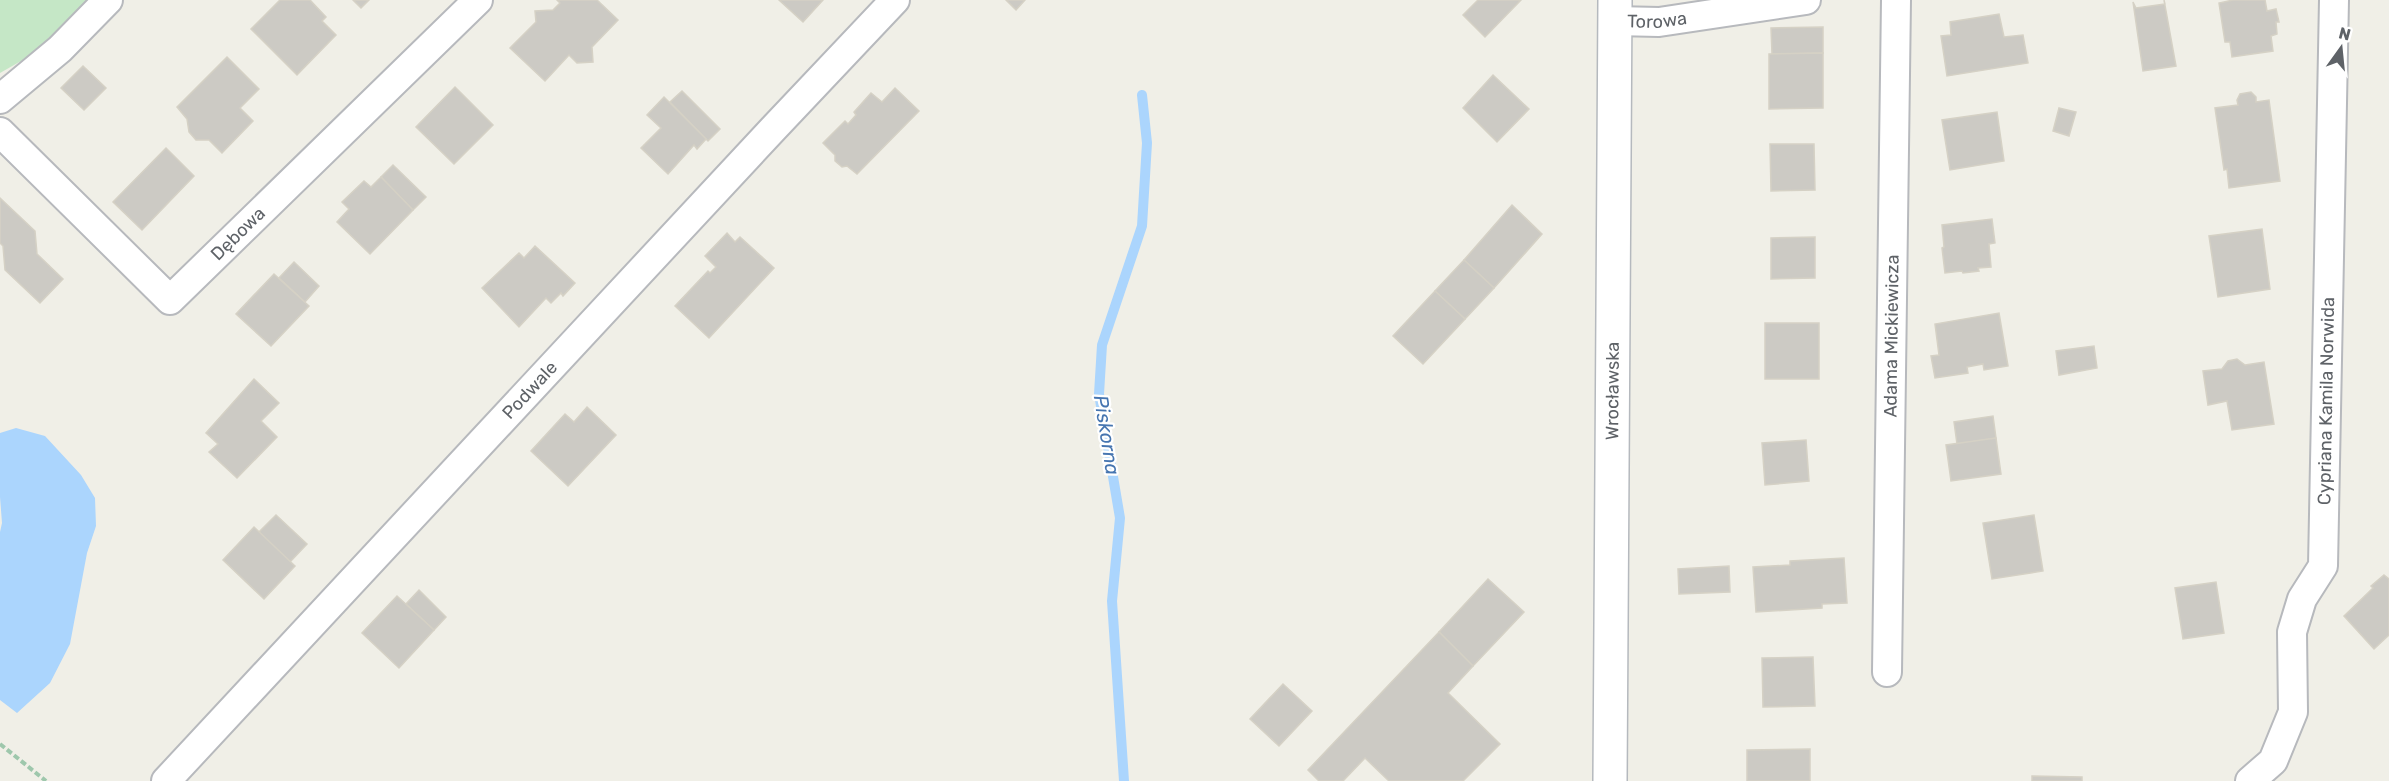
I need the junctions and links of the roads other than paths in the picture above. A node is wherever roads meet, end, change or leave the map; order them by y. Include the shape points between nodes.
1 (108, 0) edge
2 (478, 0) edge
3 (895, 0) edge
4 (1806, 0) edge
5 (1896, 0) edge
6 (2334, 0) edge
7 (1615, 11) edge
8 (0, 99) edge
9 (0, 132) edge
10 (1887, 672) dead end
11 (166, 781) edge
12 (1610, 781) edge
13 (2250, 781) edge

1 - 8 street via 60,49
2 - 9 street, Dębowa via 170,300
3 - 11 street, Podwale
4 - 7 street, Torowa via 1659,22
5 - 10 street, Adama Mickiewicza
6 - 13 street, Cypriana Kamila Norwida via 2323,566 2302,599 2292,632 2293,712 2273,761
7 - 12 main road, Wrocławska

